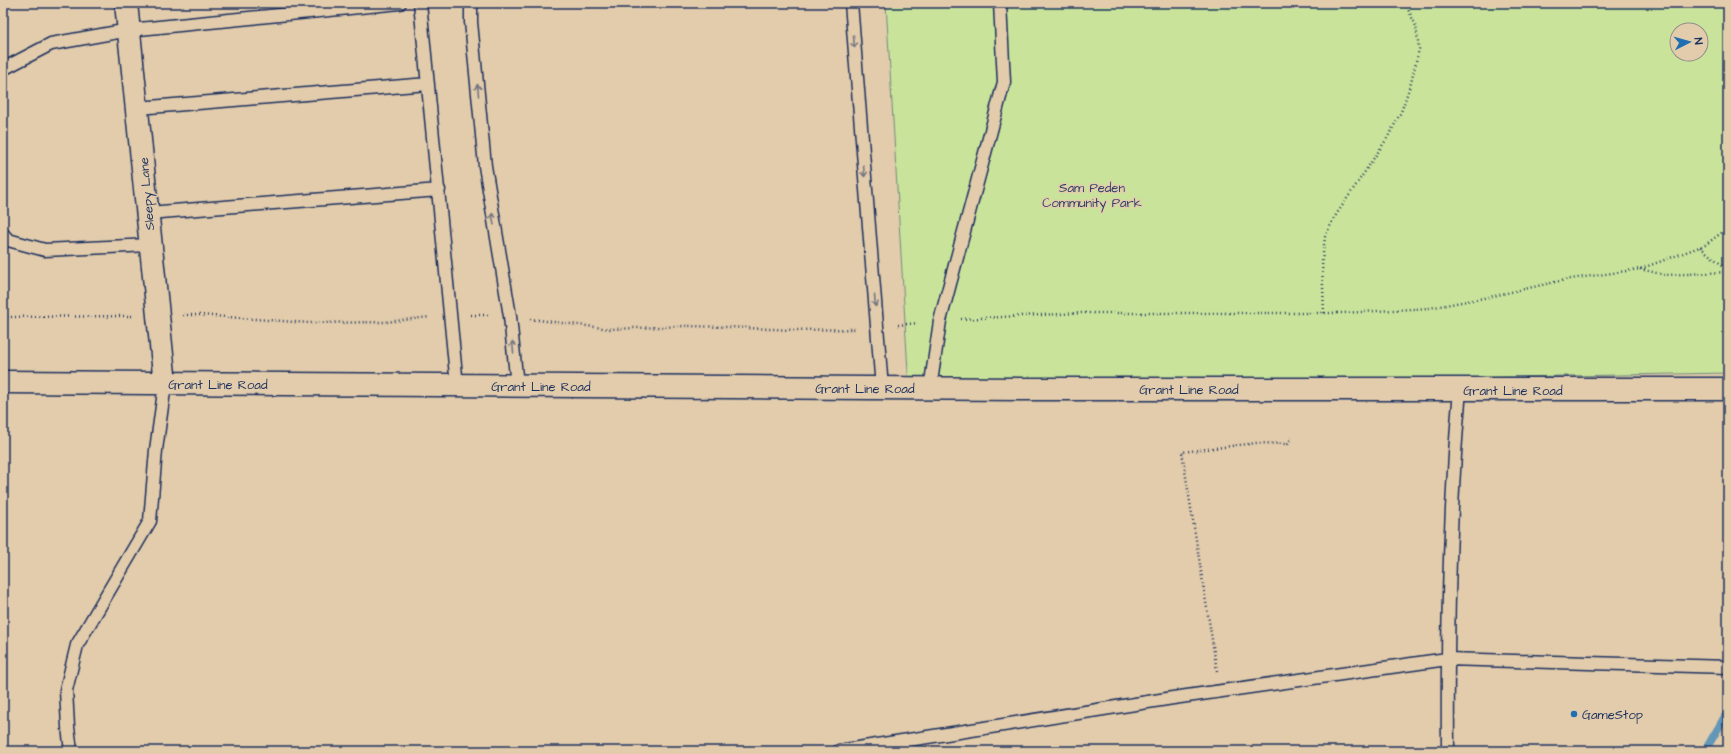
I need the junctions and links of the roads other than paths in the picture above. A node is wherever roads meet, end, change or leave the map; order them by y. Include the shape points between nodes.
1 (126, 3) edge
2 (400, 3) edge
3 (420, 3) edge
4 (471, 3) edge
5 (851, 3) edge
6 (1000, 3) edge
7 (129, 30) junction
8 (3, 70) edge
9 (428, 84) junction
10 (138, 108) junction
11 (439, 190) junction
12 (148, 213) junction
13 (3, 234) edge
14 (150, 245) junction
15 (3, 382) edge
16 (166, 384) junction
17 (458, 386) junction
18 (517, 386) junction
19 (882, 388) junction
20 (930, 389) junction
21 (1728, 389) edge
22 (1460, 390) junction
23 (1447, 659) junction
24 (1728, 667) edge
25 (71, 751) edge
26 (839, 751) edge
27 (1448, 751) edge

1 - 7 main road, Sleepy Lane
2 - 7 lane
3 - 9 lane
18 -> 4 lane via 510,316 485,166
5 -> 19 lane
6 - 20 lane via 1004,82 940,321
7 - 8 lane via 51,44
7 - 10 main road, Sleepy Lane
9 - 10 lane
9 - 11 lane
10 - 12 main road, Sleepy Lane
11 - 12 lane
11 - 17 lane
12 - 14 main road, Sleepy Lane
13 - 14 lane via 8,240 46,250
14 - 16 main road, Sleepy Lane
15 - 16 main road, Grant Line Road
16 - 17 main road, Grant Line Road
16 - 25 lane via 156,450 150,521 77,645 73,660 66,690
17 - 18 main road, Grant Line Road
18 - 19 main road, Grant Line Road
19 - 20 main road, Grant Line Road
20 - 22 main road, Grant Line Road
21 - 22 main road, Grant Line Road
22 - 23 lane via 1455,444
23 - 24 lane
23 - 26 lane via 1220,691
23 - 27 lane

